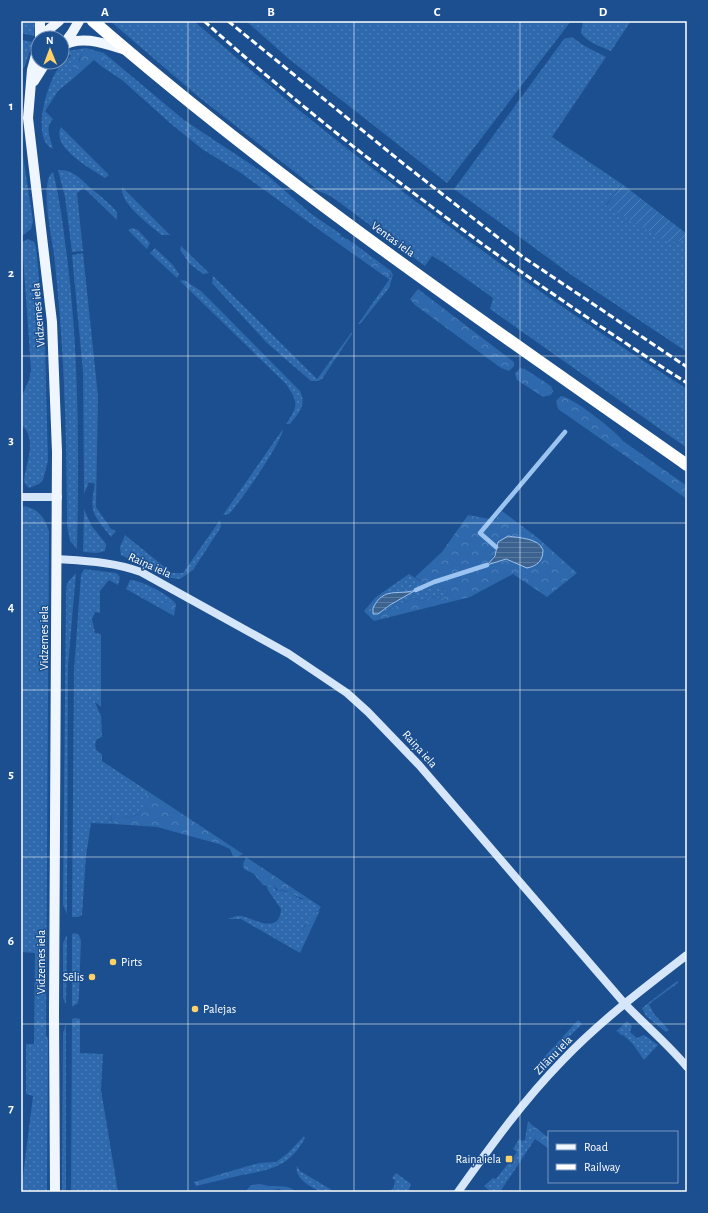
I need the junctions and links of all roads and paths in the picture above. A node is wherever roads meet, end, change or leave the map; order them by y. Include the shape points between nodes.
1 (59, 21) edge
2 (79, 21) edge
3 (93, 21) edge
4 (48, 30) edge
5 (70, 35) edge
6 (70, 42) edge
7 (126, 50) junction
8 (33, 70) edge
9 (41, 70) edge
10 (31, 86) junction
11 (687, 465) edge
12 (21, 497) edge
13 (58, 497) junction
14 (57, 559) junction
15 (687, 955) edge
16 (625, 1004) junction
17 (687, 1066) edge
18 (55, 1192) edge
19 (458, 1192) edge

1 - 4 main road
2 - 5 main road
3 - 7 highway, Ventas iela
6 - 7 main road via 103,43
7 - 11 highway, Ventas iela via 311,196 534,358
8 - 10 main road, Vidzemes iela
9 - 10 main road
10 - 13 main road, Vidzemes iela via 29,132 52,330
12 - 13 street
13 - 14 main road, Vidzemes iela
14 - 16 street, Raiņa iela via 106,562 141,572 289,654 344,690 422,770
14 - 18 main road, Vidzemes iela
15 - 16 street, Zīlānu iela
16 - 17 street, Raiņa iela
16 - 19 street, Zīlānu iela via 562,1061 519,1110

